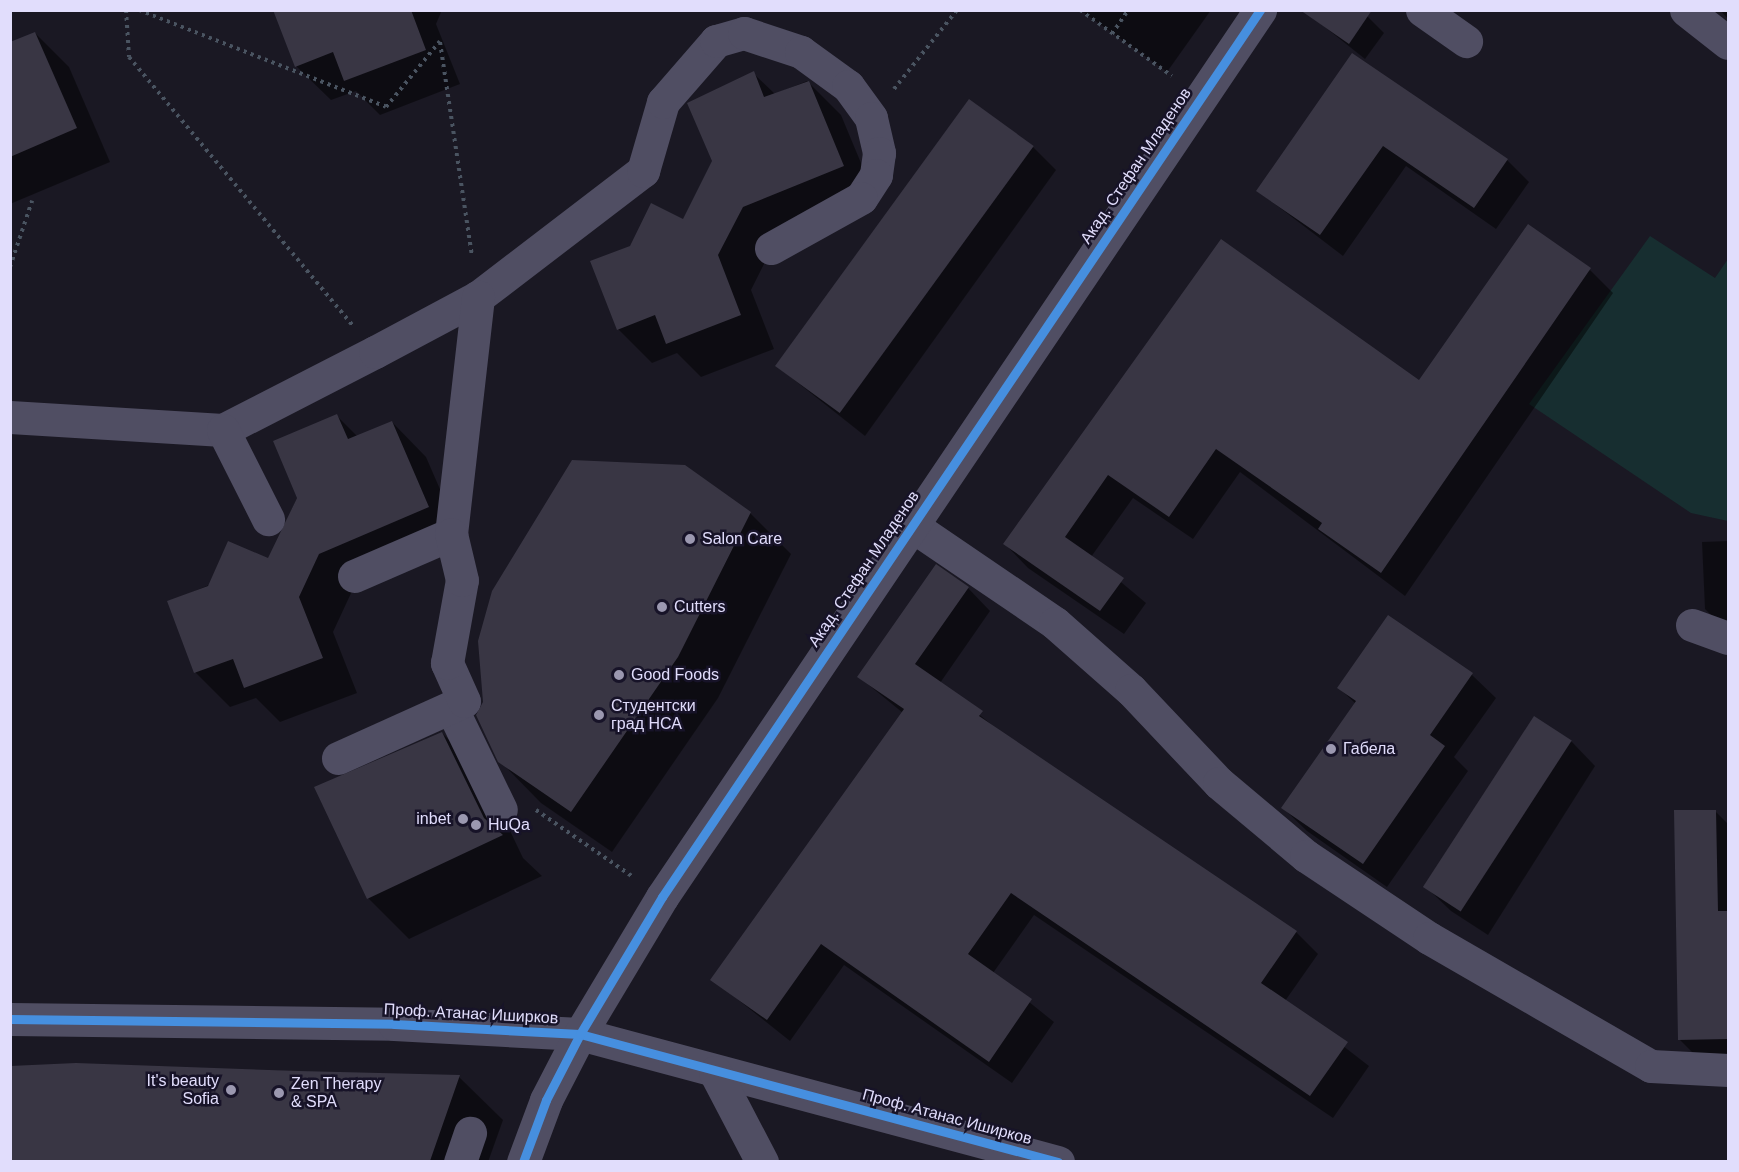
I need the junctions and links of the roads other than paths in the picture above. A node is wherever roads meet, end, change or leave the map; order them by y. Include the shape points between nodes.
1 (1260, 10) edge
2 (1422, 10) edge
3 (1686, 10) edge
4 (752, 22) edge
5 (1466, 41) dead end
6 (1728, 43) edge
7 (771, 248) dead end
8 (478, 297) junction
9 (10, 417) edge
10 (223, 430) junction
11 (268, 519) dead end
12 (911, 525) junction
13 (451, 534) junction
14 (354, 576) dead end
15 (1692, 625) dead end
16 (1728, 638) edge
17 (451, 707) junction
18 (338, 758) dead end
19 (514, 807) road end
20 (10, 1019) edge
21 (580, 1034) junction
22 (1728, 1070) edge
23 (715, 1072) junction
24 (1040, 1159) edge
25 (523, 1161) edge
26 (762, 1161) edge

1 - 12 street, Акад. Стефан Младенов
2 - 5 street
3 - 6 street
4 - 7 street via 848,86 871,118 879,153 876,176 861,198
4 - 8 street via 716,41 663,102 643,171
8 - 10 street
8 - 13 street
9 - 10 street
10 - 11 street
12 - 21 street, Акад. Стефан Младенов via 662,897
12 - 22 street via 1055,623 1131,690 1219,783 1306,856 1420,932 1651,1066
13 - 14 street
13 - 17 street via 462,580 447,663 464,701
15 - 16 street
17 - 18 street
17 - 19 street
20 - 21 street, Проф. Атанас Иширков via 393,1024
21 - 23 street, Проф. Атанас Иширков
21 - 25 street, Акад. Стефан Младенов via 546,1100
23 - 24 street, Проф. Атанас Иширков
23 - 26 street

